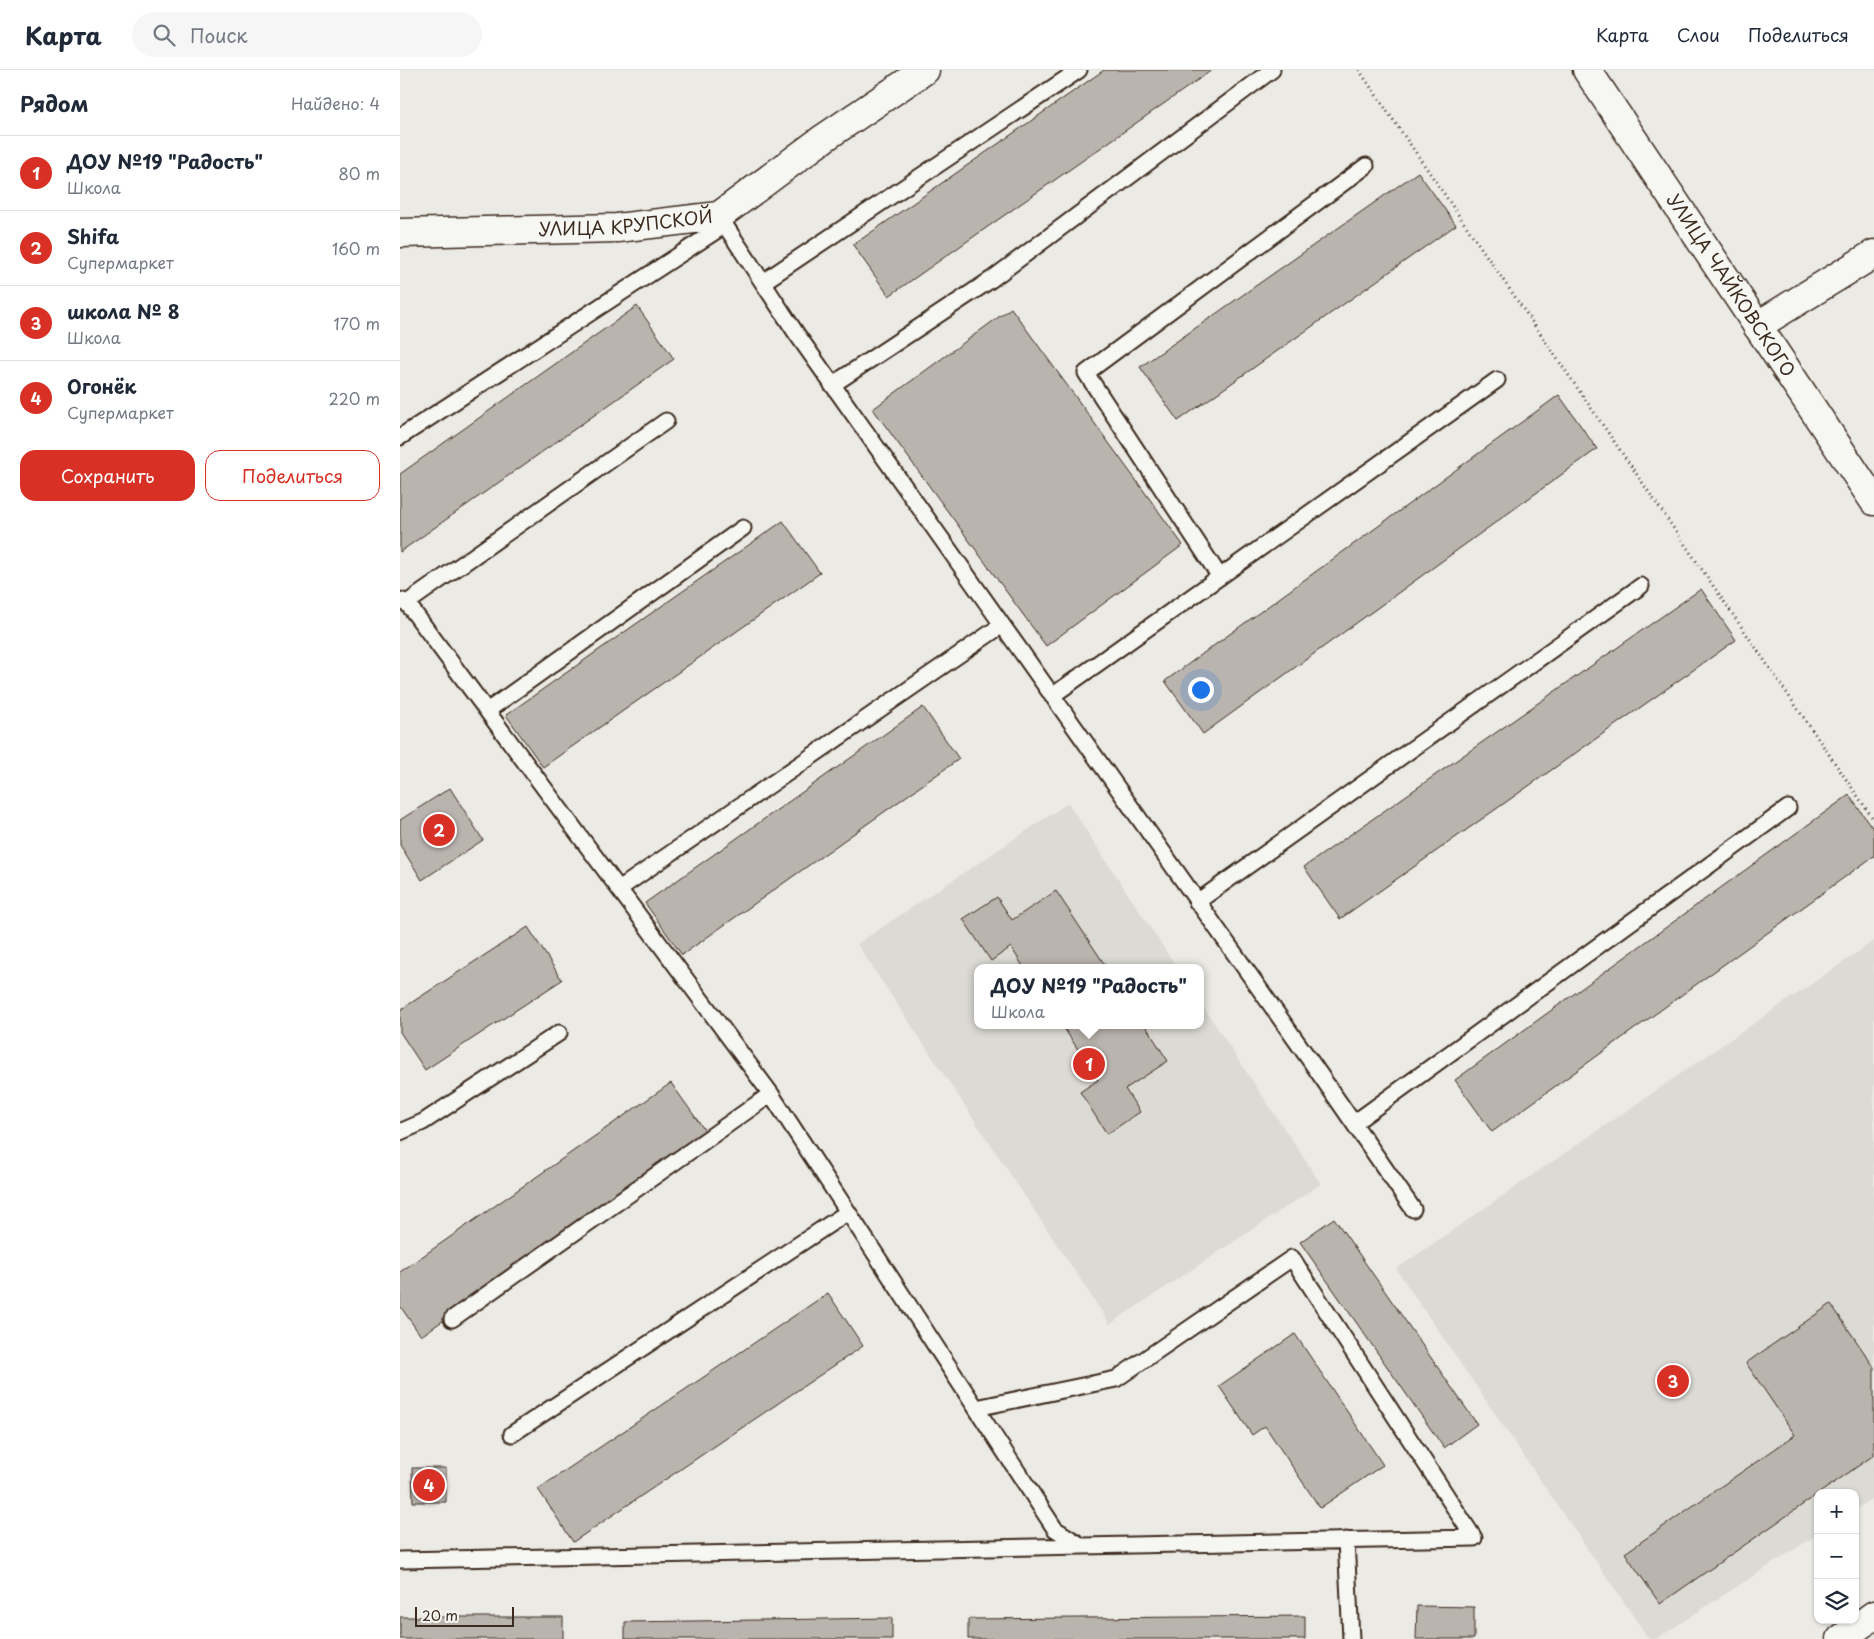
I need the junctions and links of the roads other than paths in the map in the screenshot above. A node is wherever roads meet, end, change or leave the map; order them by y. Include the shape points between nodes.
1 (925, 70) edge
2 (1079, 70) edge
3 (1272, 70) edge
4 (1588, 70) edge
5 (1366, 166) dead end
6 (722, 220) junction
7 (400, 233) edge
8 (1874, 254) edge
9 (763, 282) junction
10 (1757, 326) junction
11 (1497, 380) dead end
12 (832, 385) junction
13 (666, 422) dead end
14 (400, 437) edge
15 (1874, 501) edge
16 (743, 528) dead end
17 (1220, 577) junction
18 (1641, 586) dead end
19 (403, 602) edge
20 (1002, 625) junction
21 (1052, 696) junction
22 (487, 711) junction
23 (1788, 808) dead end
24 (619, 889) junction
25 (1198, 902) junction
26 (559, 1033) dead end
27 (771, 1094) junction
28 (1354, 1124) junction
29 (400, 1132) edge
30 (1413, 1209) dead end
31 (848, 1212) junction
32 (452, 1319) dead end
33 (976, 1408) junction
34 (512, 1434) dead end
35 (1346, 1540) junction
36 (1082, 1546) junction
37 (400, 1560) edge
38 (1874, 1614) edge
39 (1351, 1639) edge
40 (1840, 1639) edge

1 - 6 street, УЛИЦА КРУПСКОЙ via 824,138
2 - 9 lane
3 - 12 lane via 992,279
4 - 10 street, УЛИЦА ЧАЙКОВСКОГО
5 - 17 lane via 1086,373
6 - 7 street, УЛИЦА КРУПСКОЙ via 617,228
6 - 9 lane
6 - 14 lane
8 - 10 street
9 - 12 lane
10 - 15 street, УЛИЦА ЧАЙКОВСКОГО
11 - 17 lane
12 - 20 lane
13 - 19 lane
16 - 22 lane
17 - 21 lane
18 - 25 lane
19 - 22 lane
20 - 21 lane
20 - 24 lane
21 - 25 lane
22 - 24 lane
23 - 28 lane
24 - 27 lane
25 - 28 lane
26 - 29 lane via 423,1122
27 - 31 lane
27 - 32 lane
28 - 30 lane
31 - 33 lane
31 - 34 lane
33 - 35 lane via 1116,1379 1292,1258 1474,1538
33 - 36 lane via 1055,1529
35 - 36 lane
35 - 39 lane
36 - 37 lane
38 - 40 street

